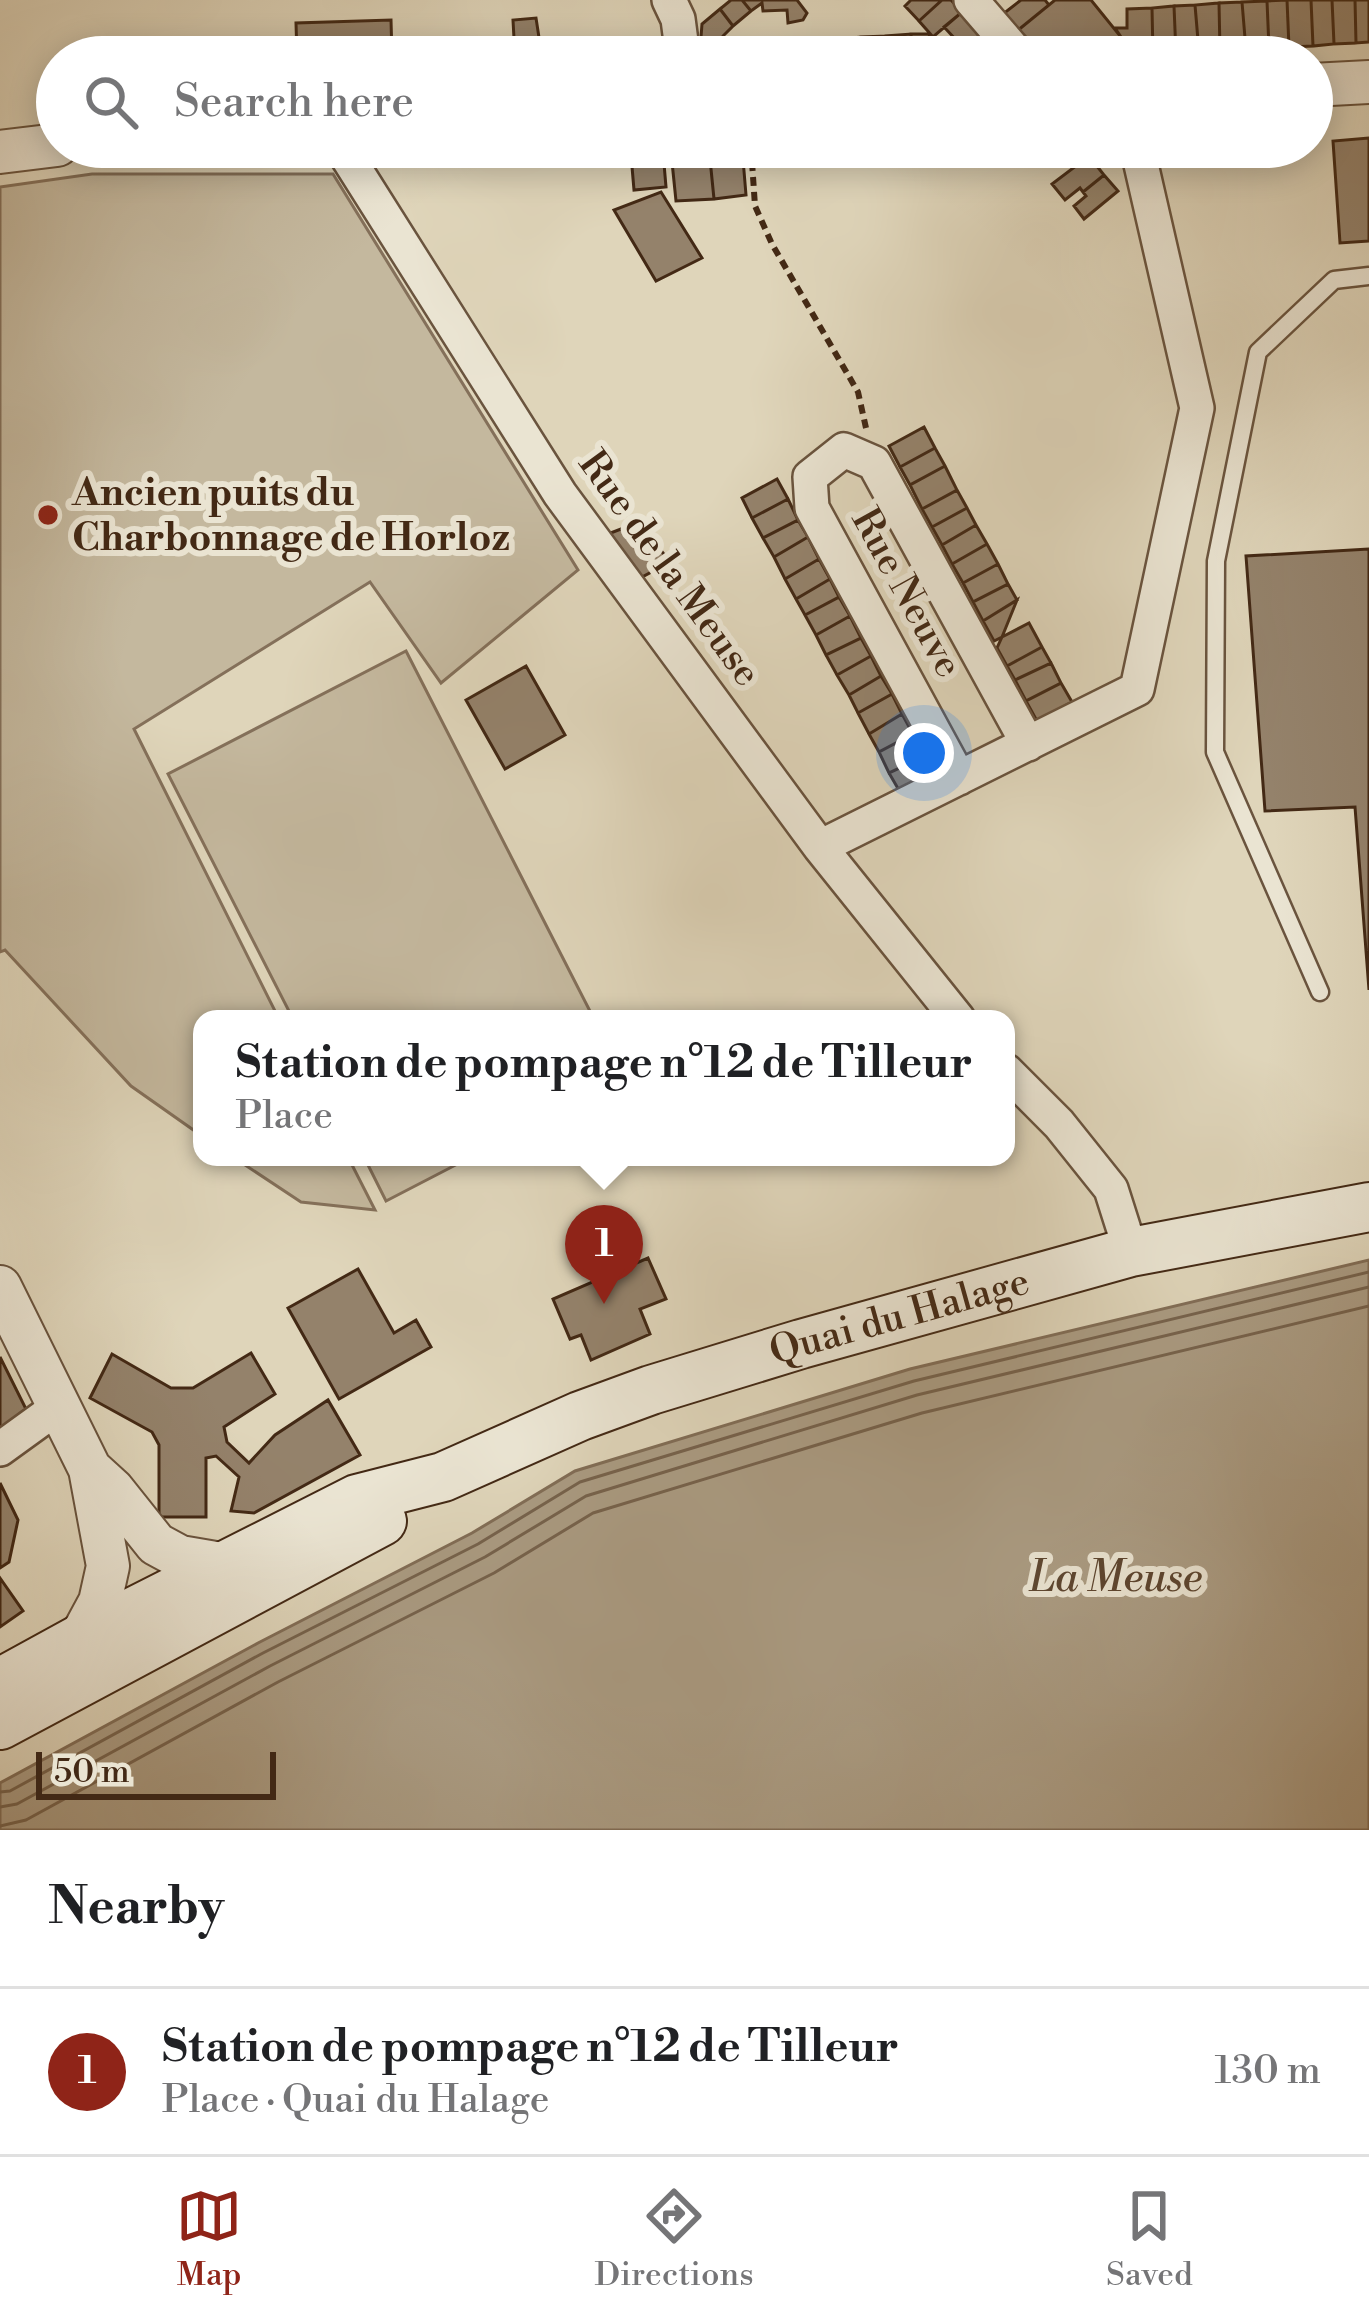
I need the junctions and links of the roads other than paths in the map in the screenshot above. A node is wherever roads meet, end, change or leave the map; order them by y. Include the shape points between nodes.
1 (971, 0) edge
2 (683, 6) edge
3 (682, 36) edge
4 (1002, 36) edge
5 (1369, 82) edge
6 (1333, 84) edge
7 (36, 148) edge
8 (0, 152) edge
9 (354, 168) edge
10 (1142, 168) edge
11 (1369, 276) edge
12 (1028, 744) junction
13 (959, 778) junction
14 (820, 847) junction
15 (1320, 992) dead end
16 (950, 1010) edge
17 (1015, 1080) edge
18 (1369, 1207) edge
19 (1131, 1252) junction
20 (0, 1287) edge
21 (58, 1407) junction
22 (0, 1449) edge
23 (90, 1469) junction
24 (443, 1477) junction
25 (226, 1565) junction
26 (80, 1639) junction
27 (0, 1683) edge
28 (0, 1725) edge

1 - 4 street
2 - 3 street
5 - 6 street
7 - 8 street
9 - 14 street, Rue de la Meuse via 560,494
10 - 12 street via 1197,409 1138,688
11 - 15 lane via 1334,280 1258,352 1216,561 1215,752
12 - 13 street
12 - 13 street, Rue Neuve via 874,463 844,450 810,477 812,508
13 - 14 street
14 - 16 street, Rue de la Meuse
17 - 19 street via 1111,1189
18 - 19 main road, Quai du Halage
19 - 24 main road, Quai du Halage via 651,1390
20 - 21 street
21 - 22 street
21 - 23 street
23 - 25 street via 156,1544
23 - 26 street via 108,1566
24 - 25 main road, Quai du Halage via 357,1499
24 - 28 main road, Quai du Halage via 371,1529
25 - 26 main road, Quai du Halage
26 - 27 main road, Quai du Halage

